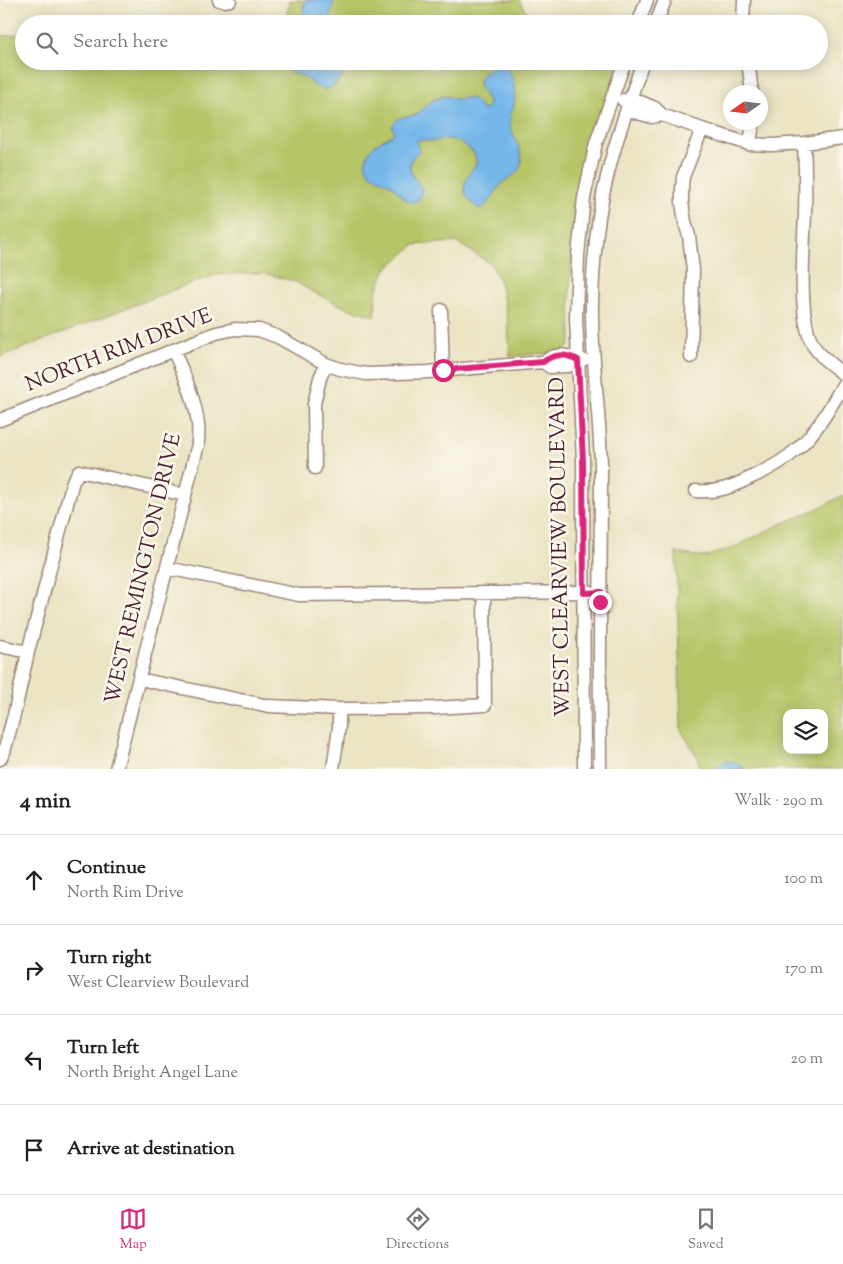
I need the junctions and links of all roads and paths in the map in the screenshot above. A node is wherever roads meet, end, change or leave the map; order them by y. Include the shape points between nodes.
1 (218, 0) edge
2 (230, 0) edge
3 (647, 0) edge
4 (665, 0) edge
5 (744, 0) edge
6 (641, 15) edge
7 (659, 15) edge
8 (743, 15) edge
9 (622, 70) edge
10 (640, 70) edge
11 (749, 70) edge
12 (751, 85) edge
13 (613, 97) junction
14 (629, 102) junction
15 (702, 129) junction
16 (752, 130) edge
17 (843, 138) edge
18 (804, 143) junction
19 (749, 144) junction
20 (441, 310) dead end
21 (173, 350) junction
22 (691, 357) dead end
23 (578, 360) junction
24 (594, 360) junction
25 (326, 364) junction
26 (443, 370) junction
27 (843, 374) edge
28 (843, 385) edge
29 (0, 420) edge
30 (315, 468) dead end
31 (696, 491) dead end
32 (185, 496) junction
33 (167, 568) junction
34 (601, 592) junction
35 (584, 593) junction
36 (484, 594) junction
37 (0, 646) edge
38 (28, 652) junction
39 (139, 679) junction
40 (339, 709) junction
41 (0, 759) edge
42 (116, 769) edge
43 (332, 769) edge
44 (584, 769) edge
45 (600, 769) edge

1 - 2 street
3 - 6 street
4 - 7 street
5 - 8 street
9 - 13 street, WEST CLEARVIEW BOULEVARD
10 - 14 street, WEST CLEARVIEW BOULEVARD
11 - 12 street
13 - 14 street
13 - 23 street, WEST CLEARVIEW BOULEVARD via 596,143 584,198 578,254
14 - 15 street via 641,102 662,115
14 - 24 street, WEST CLEARVIEW BOULEVARD via 603,197 595,254
15 - 19 street
15 - 22 street via 683,177 682,188 693,270
16 - 19 street
17 - 18 street
18 - 19 street
18 - 27 street via 804,314 812,344
20 - 26 street
21 - 25 street, NORTH RIM DRIVE via 236,328 259,330
21 - 29 street, NORTH RIM DRIVE
21 - 32 street, WEST REMINGTON DRIVE via 192,397 198,425 198,444
23 - 24 street, NORTH RIM DRIVE
23 - 26 street, NORTH RIM DRIVE via 568,366 550,367 543,362
23 - 35 street, WEST CLEARVIEW BOULEVARD
24 - 34 street, WEST CLEARVIEW BOULEVARD via 600,458
25 - 26 street, NORTH RIM DRIVE via 366,374
25 - 30 street via 314,404
28 - 31 street via 813,432 774,466 722,490
32 - 33 street, WEST REMINGTON DRIVE
32 - 38 street via 79,471 73,481
33 - 36 street via 299,595
33 - 39 street, WEST REMINGTON DRIVE
34 - 35 street
34 - 45 street, WEST CLEARVIEW BOULEVARD
35 - 36 street
35 - 44 street, WEST CLEARVIEW BOULEVARD
36 - 40 street via 485,705
37 - 38 street
38 - 41 street
39 - 40 street via 269,706
39 - 42 street, WEST REMINGTON DRIVE
40 - 43 street via 340,726

